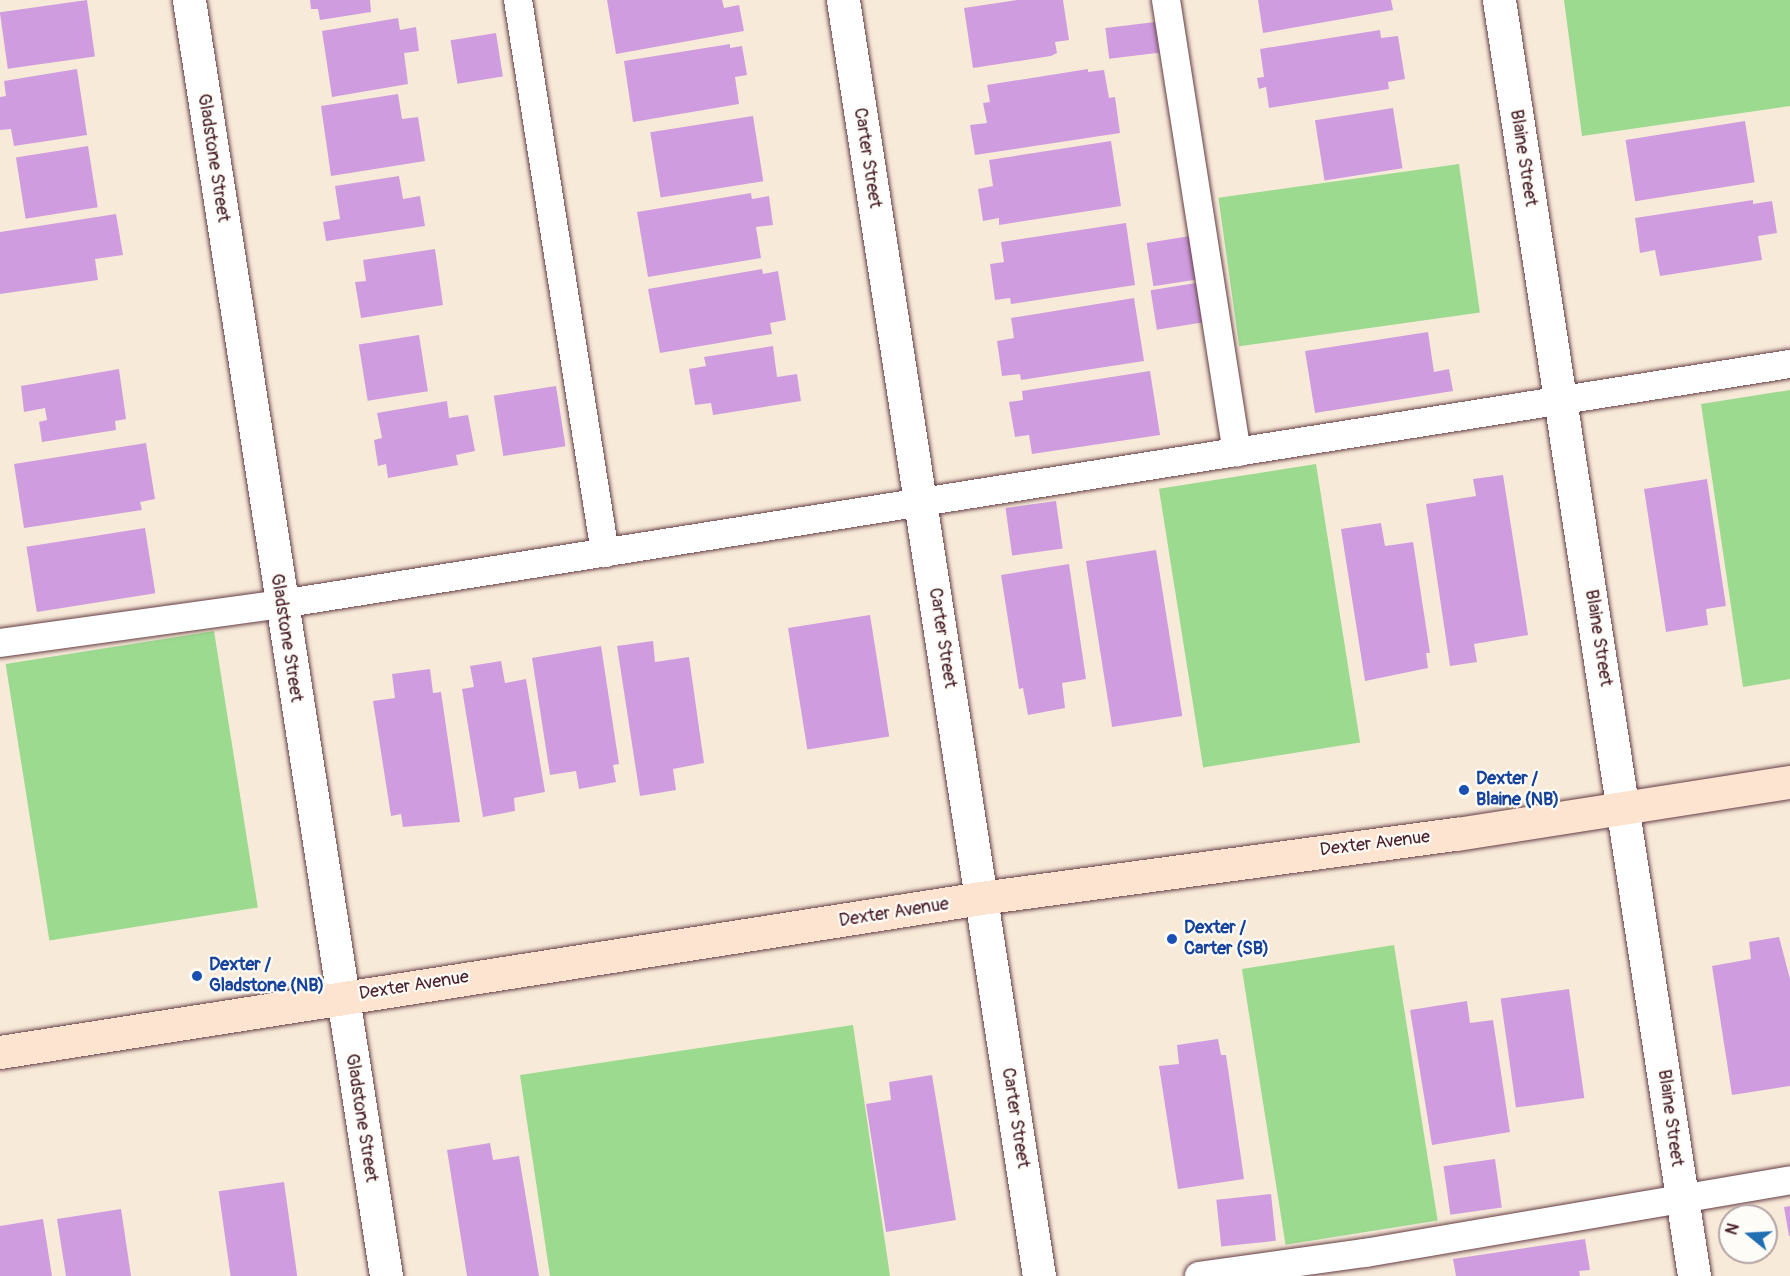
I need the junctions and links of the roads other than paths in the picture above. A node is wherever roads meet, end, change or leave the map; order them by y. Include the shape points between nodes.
1 (189, 0) edge
2 (518, 0) edge
3 (843, 0) edge
4 (1166, 0) edge
5 (1499, 0) edge
6 (1790, 364) edge
7 (1561, 399) junction
8 (1236, 452) junction
9 (921, 503) junction
10 (604, 553) junction
11 (281, 604) junction
12 (0, 643) edge
13 (1790, 782) edge
14 (1624, 808) junction
15 (981, 898) junction
16 (342, 997) junction
17 (0, 1052) edge
18 (1790, 1180) edge
19 (1682, 1197) junction
20 (1367, 1265) edge
21 (386, 1276) edge
22 (1039, 1276) edge
23 (1199, 1276) edge
24 (1694, 1276) edge

1 - 11 street, Gladstone Street
2 - 10 lane
3 - 9 street, Carter Street
4 - 8 lane
5 - 7 street, Blaine Street
6 - 7 lane
7 - 8 lane
7 - 14 street, Blaine Street
8 - 9 lane
9 - 10 lane
9 - 15 street, Carter Street
10 - 11 lane
11 - 12 lane
11 - 16 street, Gladstone Street
13 - 14 street, Dexter Avenue
14 - 15 street, Dexter Avenue
14 - 19 street, Blaine Street
15 - 16 street, Dexter Avenue
15 - 22 street, Carter Street
16 - 17 street, Dexter Avenue
16 - 21 street, Gladstone Street
18 - 19 lane
19 - 20 lane
19 - 24 street, Blaine Street
20 - 23 lane

